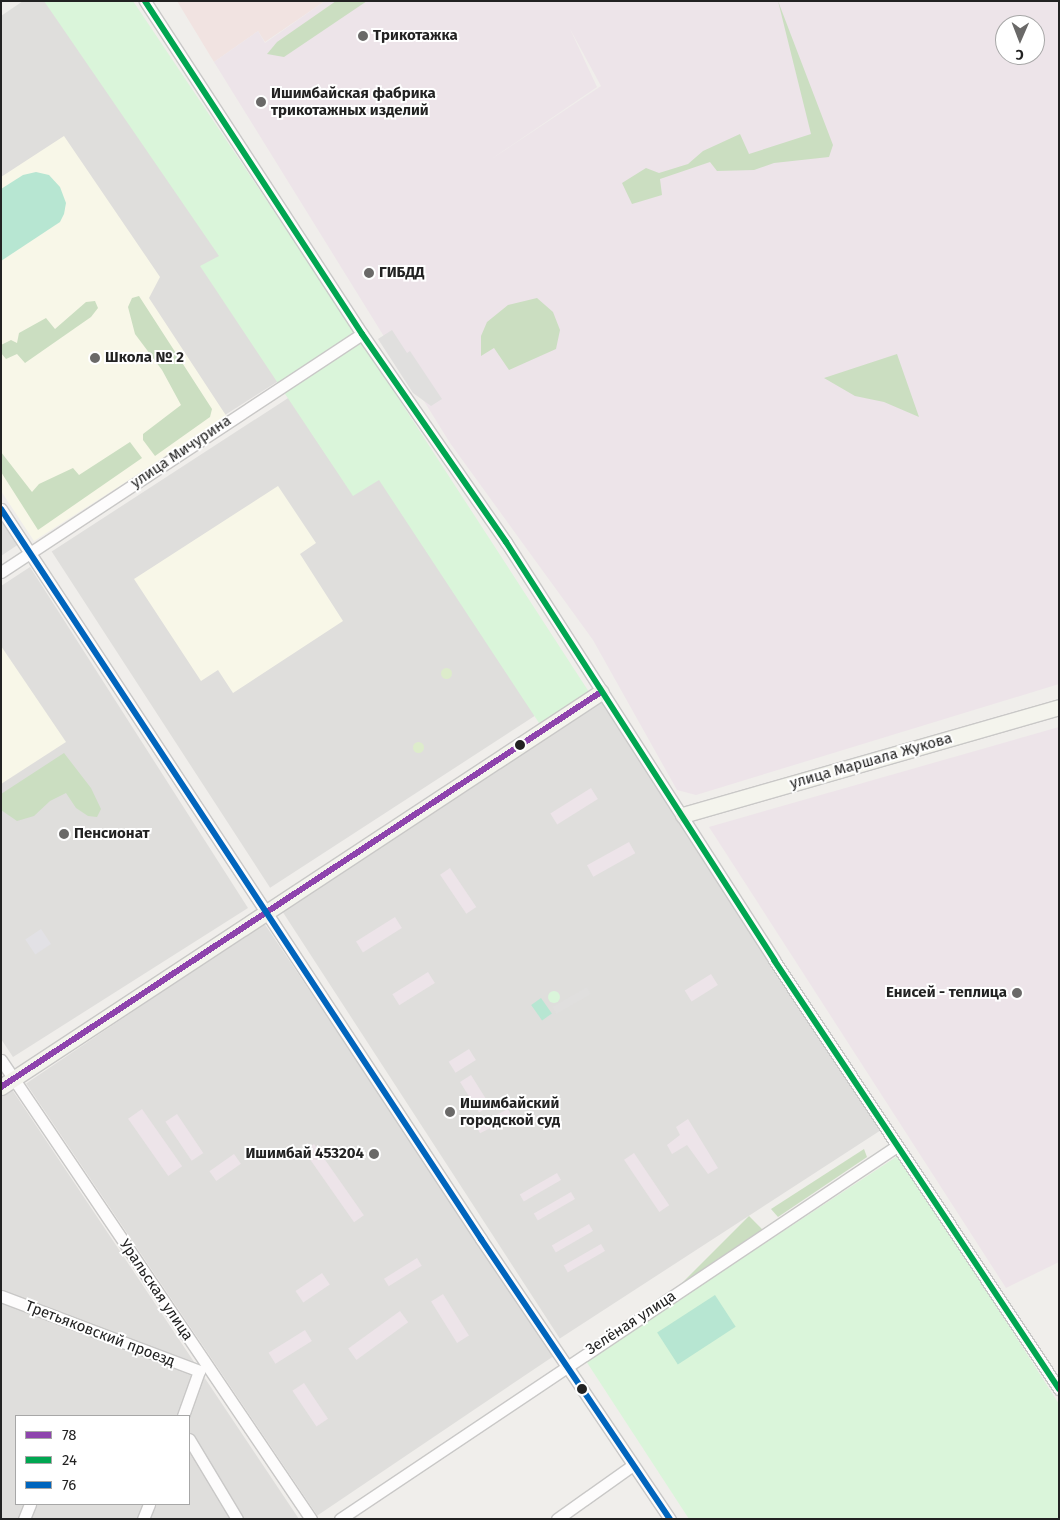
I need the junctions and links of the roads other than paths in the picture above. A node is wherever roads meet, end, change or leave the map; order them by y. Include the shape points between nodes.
1 (145, 1) edge
2 (362, 334) junction
3 (1, 510) edge
4 (30, 553) junction
5 (1, 572) edge
6 (601, 692) junction
7 (1059, 707) edge
8 (683, 815) junction
9 (266, 913) junction
10 (1, 1060) edge
11 (7, 1083) edge
12 (897, 1146) junction
13 (1, 1296) edge
14 (566, 1366) junction
15 (1059, 1390) edge
16 (183, 1415) edge
17 (190, 1441) edge
18 (634, 1465) junction
19 (30, 1505) edge
20 (149, 1505) edge
21 (24, 1519) edge
22 (143, 1519) edge
23 (237, 1519) edge
24 (311, 1519) edge
25 (340, 1519) edge
26 (557, 1519) edge
27 (670, 1519) edge

1 - 2 street
2 - 4 street, улица Мичурина
2 - 6 street via 506,542
3 - 4 street
4 - 5 street, улица Мичурина
4 - 9 street
6 - 8 street
6 - 9 street
7 - 8 street, улица Маршала Жукова
8 - 12 street
9 - 11 street
9 - 14 street
10 - 11 street, Уральская улица
11 - 24 street, Уральская улица
12 - 14 street, Зелёная улица
12 - 15 street
13 - 16 street, Третьяковский проезд via 199,1371
14 - 18 street
14 - 25 street, Зелёная улица
17 - 23 street
18 - 26 street
18 - 27 street
19 - 21 street
20 - 22 street

